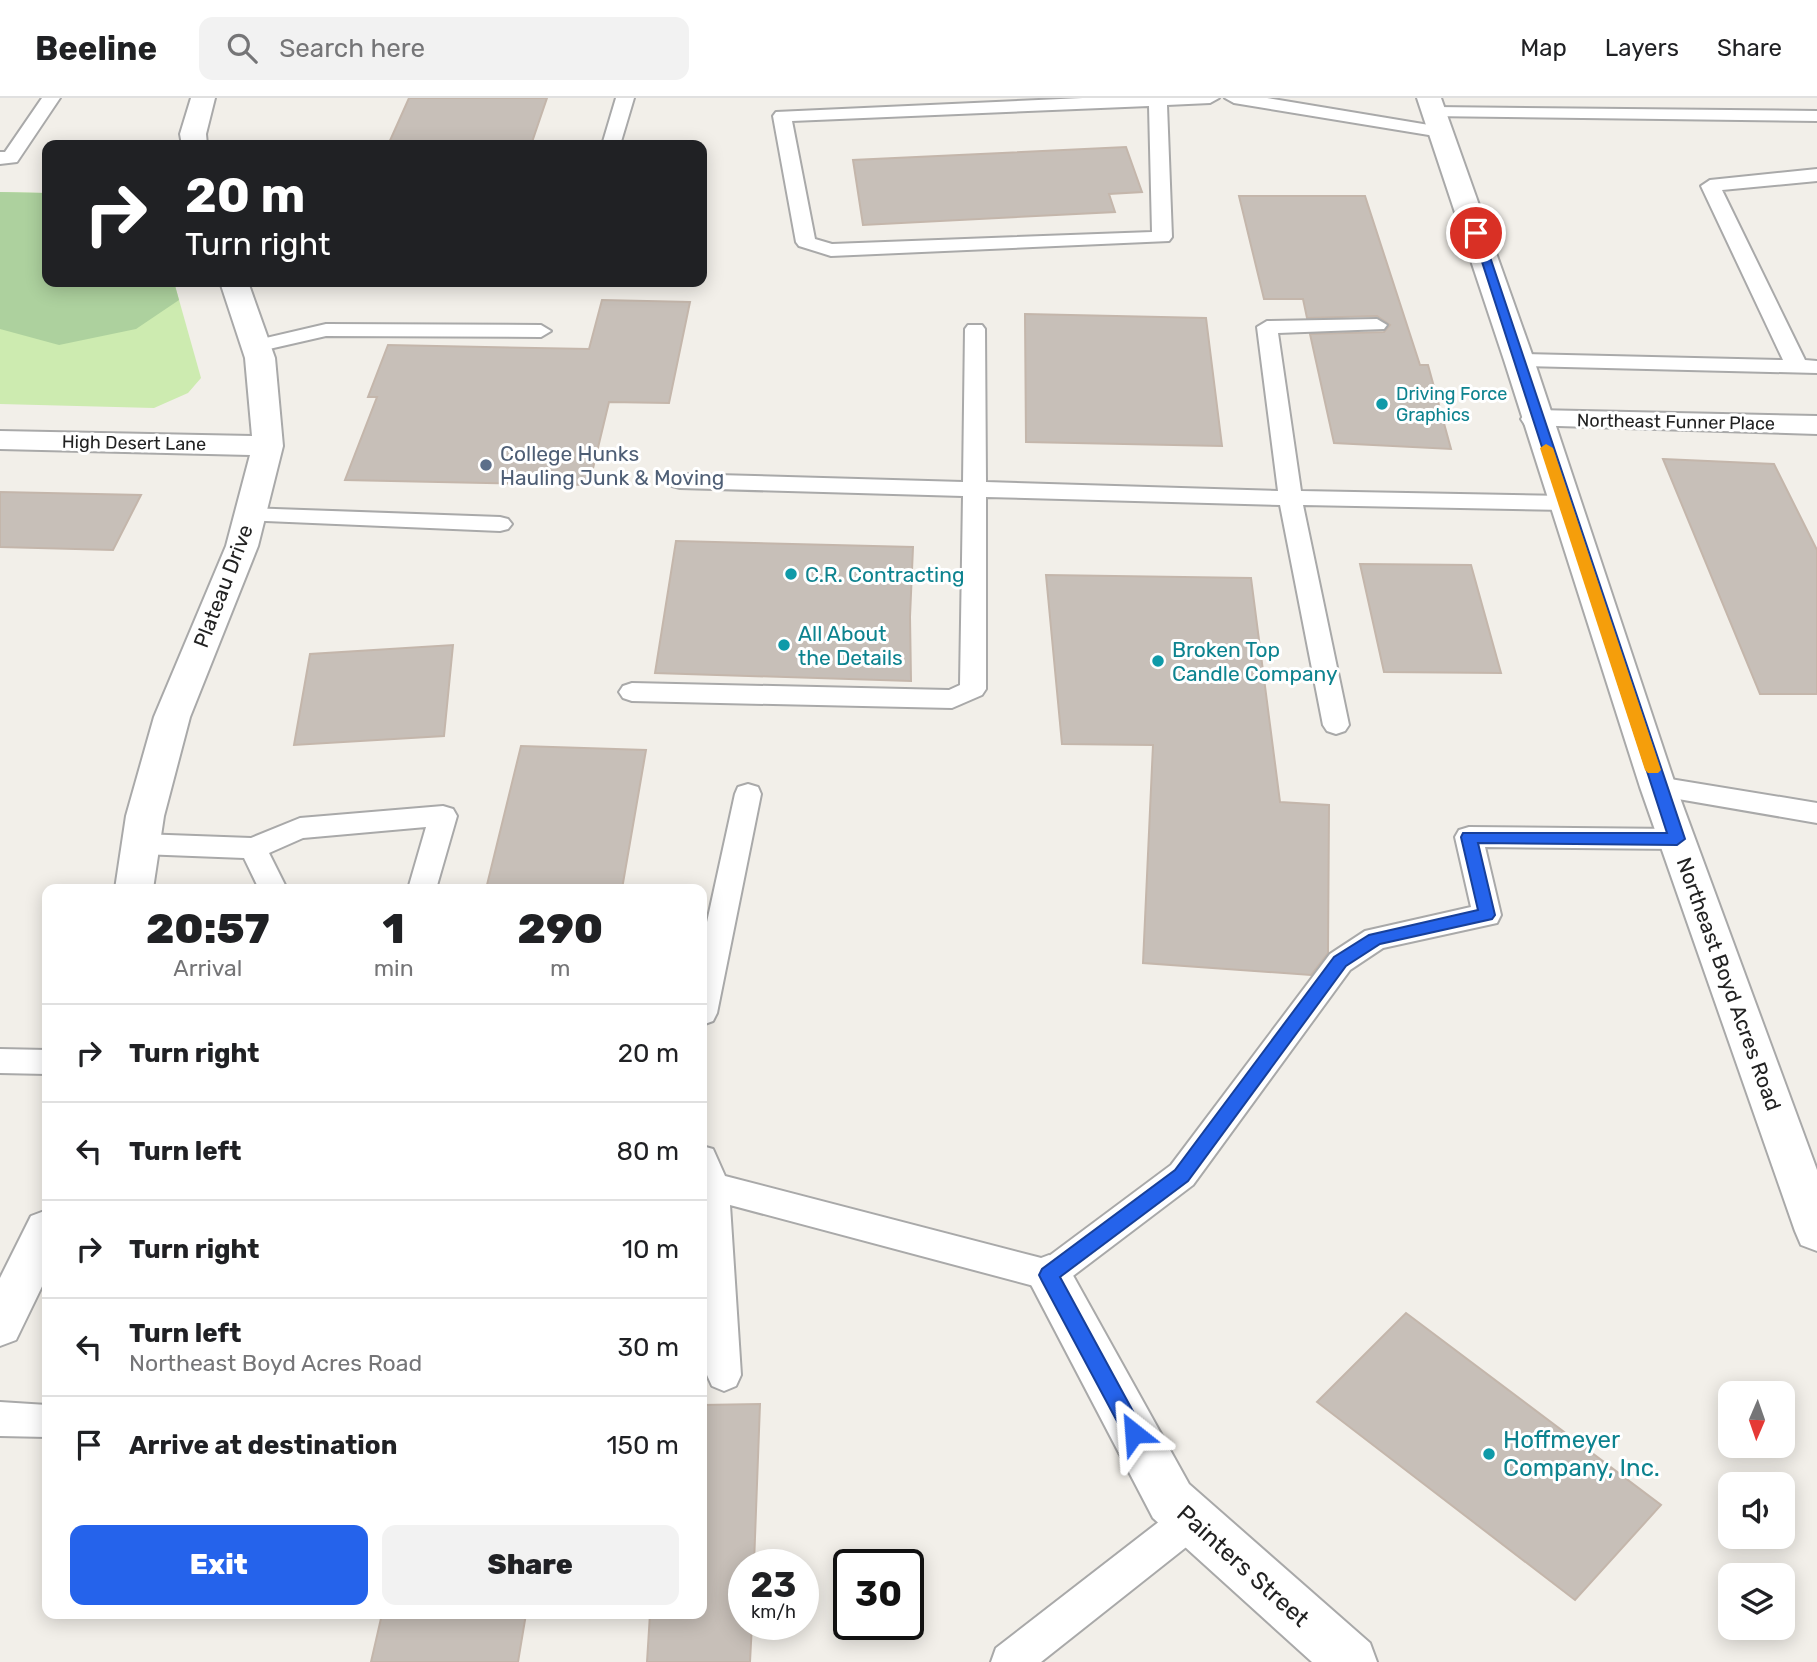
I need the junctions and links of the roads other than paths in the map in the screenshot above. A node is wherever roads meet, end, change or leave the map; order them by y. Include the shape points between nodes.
1 (51, 98) edge
2 (203, 98) edge
3 (625, 98) edge
4 (774, 98) edge
5 (1210, 98) edge
6 (1234, 98) edge
7 (1158, 100) junction
8 (1671, 106) edge
9 (1435, 114) edge
10 (782, 116) junction
11 (1817, 116) edge
12 (194, 140) edge
13 (612, 140) edge
14 (0, 158) edge
15 (1817, 175) edge
16 (236, 287) edge
17 (1377, 325) dead end
18 (975, 329) dead end
19 (541, 331) dead end
20 (256, 346) junction
21 (1519, 360) junction
22 (1807, 366) edge
23 (1536, 419) junction
24 (1817, 425) edge
25 (0, 440) edge
26 (268, 446) junction
27 (680, 481) dead end
28 (977, 489) junction
29 (1290, 498) junction
30 (1566, 503) junction
31 (250, 515) junction
32 (500, 524) dead end
33 (632, 692) dead end
34 (1336, 725) dead end
35 (1658, 787) junction
36 (748, 794) dead end
37 (1817, 813) edge
38 (1677, 839) junction
39 (141, 844) junction
40 (253, 848) junction
41 (135, 884) edge
42 (271, 884) edge
43 (423, 884) edge
44 (707, 989) edge
45 (0, 1061) edge
46 (42, 1062) edge
47 (707, 1173) edge
48 (1817, 1231) edge
49 (42, 1240) edge
50 (1049, 1275) junction
51 (0, 1325) edge
52 (724, 1375) dead end
53 (0, 1419) edge
54 (42, 1421) edge
55 (1191, 1520) junction
56 (1010, 1662) edge
57 (1351, 1662) edge

1 - 14 lane via 10,158
2 - 12 street
3 - 13 lane
4 - 10 lane
5 - 7 lane
6 - 9 lane
7 - 10 lane
7 - 10 lane via 1162,237 831,250 806,242
8 - 9 lane
8 - 11 lane
9 - 21 street, Northeast Boyd Acres Road
15 - 22 lane via 1710,186
16 - 20 street, Plateau Drive
17 - 29 lane via 1267,327
18 - 28 lane
19 - 20 lane via 326,330
20 - 26 street, Plateau Drive
21 - 22 lane
21 - 23 street, Northeast Boyd Acres Road
23 - 24 street, Northeast Funner Place
23 - 30 street, Northeast Boyd Acres Road
25 - 26 street, High Desert Lane
26 - 31 street, Plateau Drive
27 - 28 lane
28 - 29 lane
28 - 33 lane via 973,689 952,699
29 - 30 lane
29 - 34 lane
30 - 35 street, Northeast Boyd Acres Road
31 - 32 lane
31 - 39 street, Plateau Drive via 242,546 172,717
35 - 37 lane
35 - 38 street, Northeast Boyd Acres Road
36 - 44 lane
38 - 48 street, Northeast Boyd Acres Road
38 - 50 lane via 1469,837 1487,915 1375,939 1340,962 1182,1175
39 - 40 lane
39 - 41 street, Plateau Drive
40 - 42 lane
40 - 43 lane via 300,828 443,816
45 - 46 lane
47 - 50 lane
47 - 52 lane
49 - 51 street
50 - 55 street, Painters Street via 1171,1500
53 - 54 lane
55 - 56 lane
55 - 57 street, Painters Street

